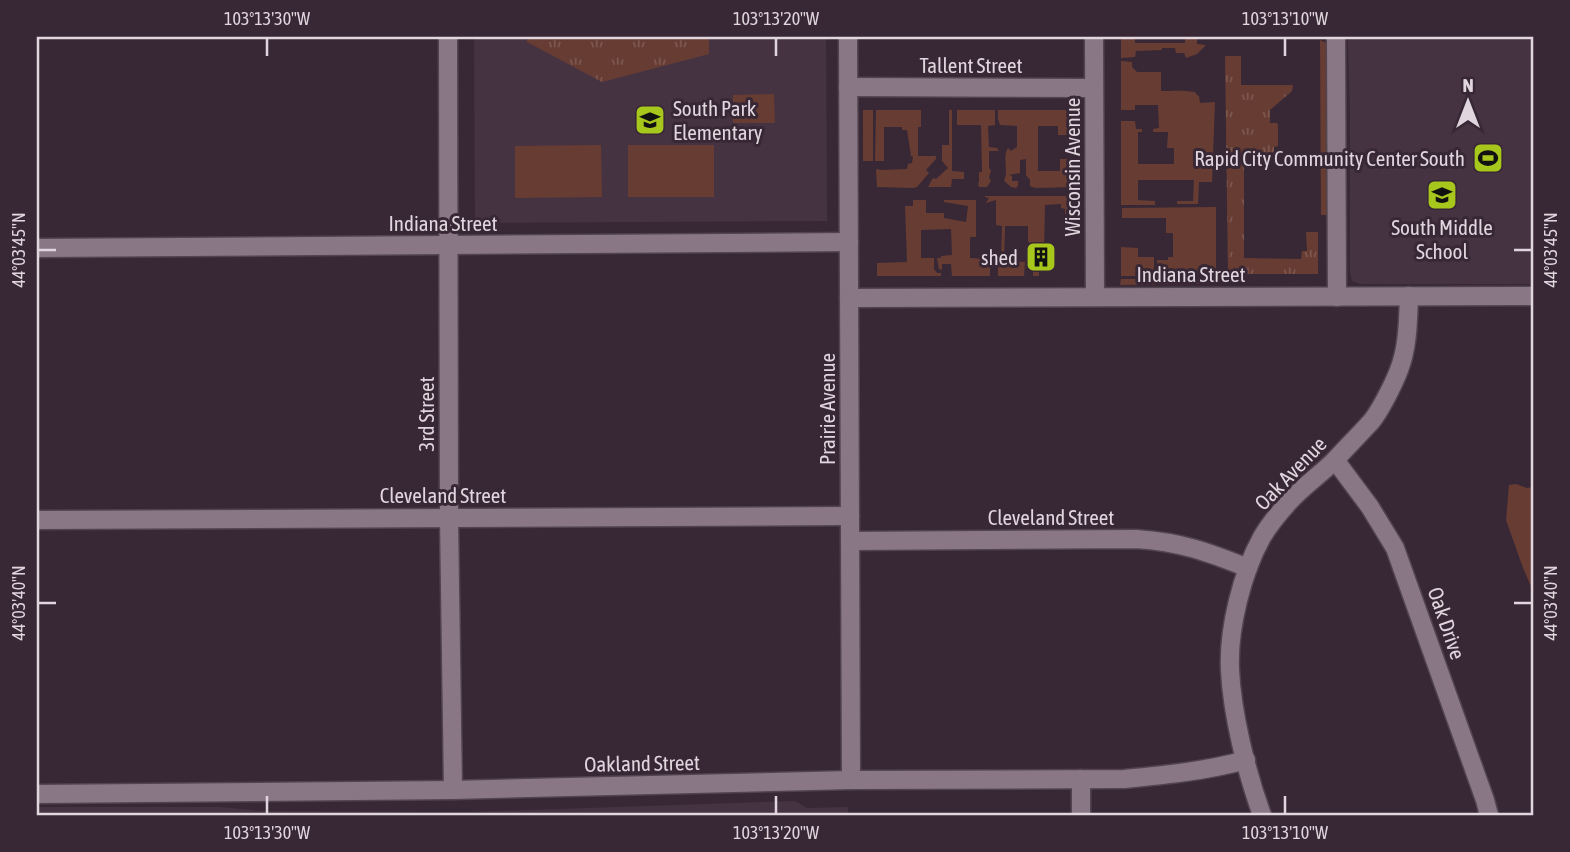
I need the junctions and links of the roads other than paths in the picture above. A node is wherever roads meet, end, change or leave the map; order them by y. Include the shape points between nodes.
1 (448, 37) edge
2 (848, 37) edge
3 (1094, 37) edge
4 (1336, 37) edge
5 (848, 87) junction
6 (1094, 88) junction
7 (849, 242) junction
8 (449, 246) junction
9 (37, 248) edge
10 (1409, 296) junction
11 (1533, 296) edge
12 (1337, 297) junction
13 (849, 298) junction
14 (1095, 298) junction
15 (1335, 460) junction
16 (850, 516) junction
17 (449, 518) junction
18 (37, 520) edge
19 (850, 541) junction
20 (1248, 568) junction
21 (1246, 760) junction
22 (1081, 779) junction
23 (851, 780) junction
24 (453, 790) junction
25 (37, 794) edge
26 (1081, 815) edge
27 (1262, 815) edge
28 (1489, 815) edge

1 - 8 street, 3rd Street
2 - 5 street, Prairie Avenue
3 - 6 street, Wisconsin Avenue
4 - 12 street
5 - 6 street, Tallent Street
5 - 7 street, Prairie Avenue
6 - 14 street, Wisconsin Avenue
7 - 8 street, Indiana Street
7 - 13 street, Prairie Avenue
8 - 9 street, Indiana Street
8 - 17 street, 3rd Street
10 - 11 street, Indiana Street
10 - 12 street, Indiana Street
10 - 15 street, Oak Avenue via 1407,337 1399,370 1369,424
12 - 14 street, Indiana Street
13 - 14 street, Indiana Street
13 - 16 street, Prairie Avenue
15 - 20 street, Oak Avenue via 1288,502 1263,536
15 - 28 street, Oak Drive via 1395,548
16 - 17 street, Cleveland Street
16 - 19 street, Prairie Avenue
17 - 18 street, Cleveland Street
17 - 24 street, 3rd Street
19 - 20 street, Cleveland Street via 1136,539 1176,543
19 - 23 street, Prairie Avenue
20 - 21 street, Oak Avenue via 1239,598 1230,670
21 - 22 street, Oakland Street via 1167,775
21 - 27 street, Oak Avenue
22 - 23 street, Oakland Street
22 - 26 street
23 - 24 street, Oakland Street
24 - 25 street, Oakland Street

